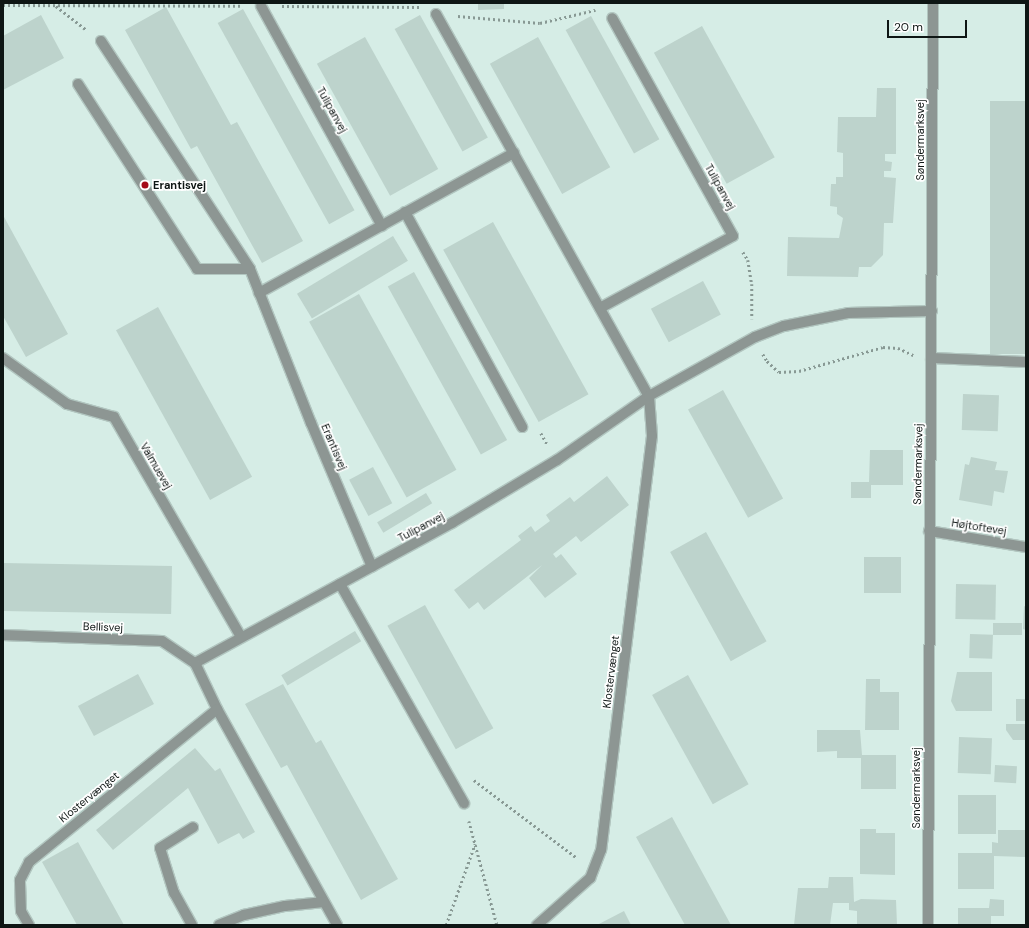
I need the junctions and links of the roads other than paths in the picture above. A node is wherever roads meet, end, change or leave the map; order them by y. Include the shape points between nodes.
1 (932, 3) edge
2 (261, 6) road end
3 (436, 14) road end
4 (612, 18) road end
5 (101, 41) road end
6 (78, 84) dead end
7 (514, 153) junction
8 (405, 212) junction
9 (382, 226) junction
10 (250, 269) junction
11 (259, 293) junction
12 (600, 308) junction
13 (932, 310) junction
14 (3, 358) edge
15 (931, 358) junction
16 (1026, 362) edge
17 (649, 396) junction
18 (522, 427) road end
19 (929, 531) junction
20 (1026, 546) edge
21 (372, 567) junction
22 (340, 584) junction
23 (3, 635) edge
24 (241, 637) junction
25 (195, 663) junction
26 (217, 709) junction
27 (464, 803) road end
28 (193, 827) dead end
29 (324, 902) junction
30 (29, 925) edge
31 (192, 925) edge
32 (219, 925) edge
33 (337, 925) edge
34 (537, 925) edge
35 (928, 925) edge

1 - 13 street, Søndermarksvej
2 - 9 street, Tulipanvej
3 - 7 street
4 - 12 street, Tulipanvej via 733,236
5 - 10 street, Erantisvej
6 - 10 street via 197,269
7 - 8 street
7 - 12 street
8 - 9 street
8 - 18 street
9 - 11 street
10 - 11 street, Erantisvej
11 - 21 street, Erantisvej
12 - 17 street
13 - 15 street, Søndermarksvej
13 - 17 street, Tulipanvej via 848,313 784,326 756,337
14 - 24 street, Valmuevej via 67,404 114,417
15 - 16 street
15 - 19 street, Søndermarksvej
17 - 21 street, Tulipanvej via 557,460
17 - 34 street, Klostervænget via 651,444 601,850 590,878
19 - 20 street, Højtoftevej
19 - 35 street, Søndermarksvej
21 - 22 street, Tulipanvej
22 - 24 street, Tulipanvej
22 - 27 street
23 - 25 street, Bellisvej via 162,642
24 - 25 street, Tulipanvej
25 - 26 street
26 - 29 street
26 - 30 street, Klostervænget via 29,862 20,880 21,911
28 - 31 street via 160,848 174,893
29 - 32 street via 285,906 244,915
29 - 33 street

